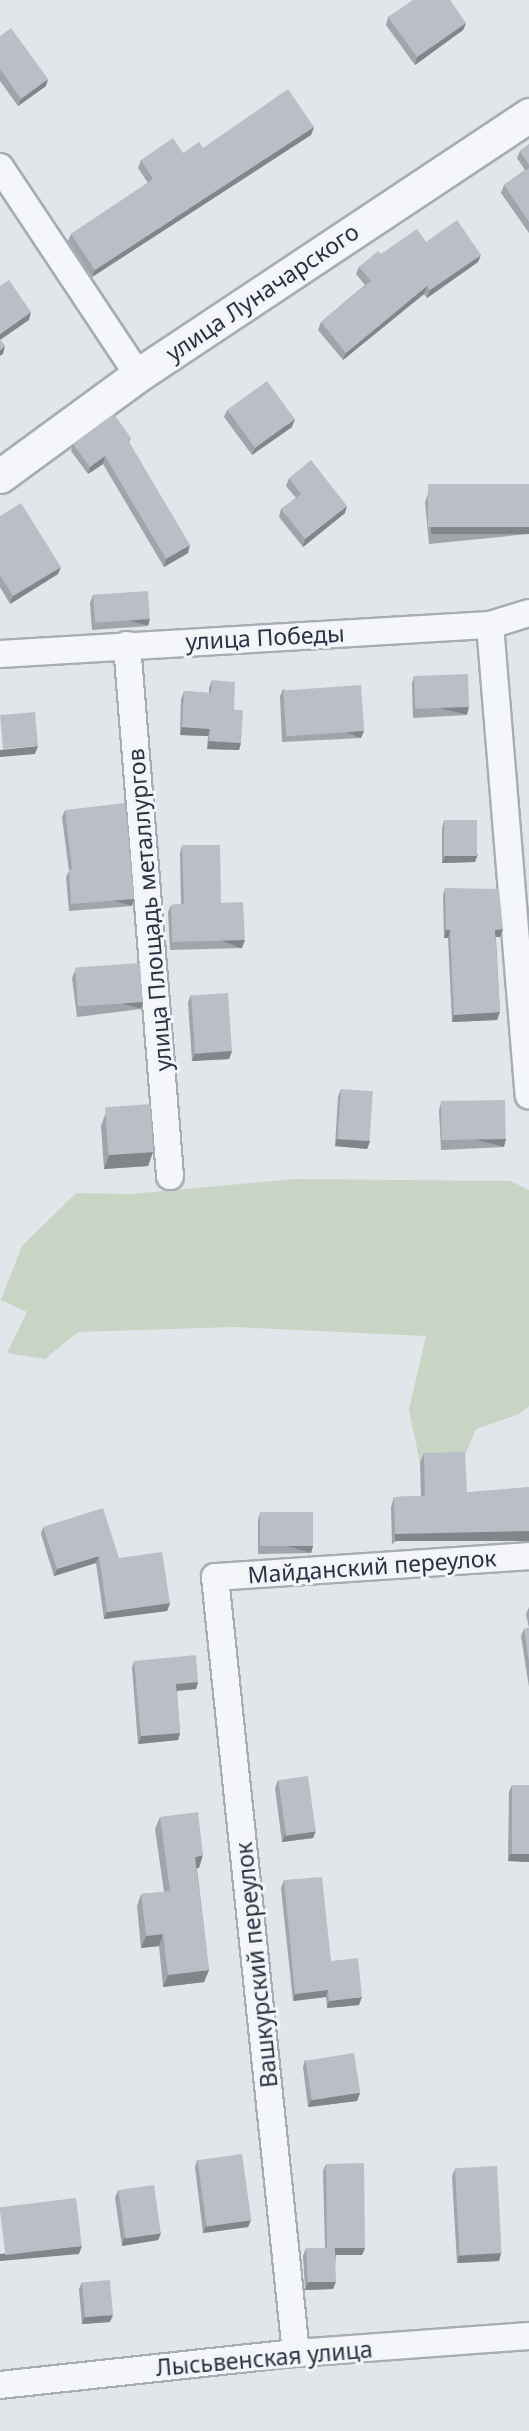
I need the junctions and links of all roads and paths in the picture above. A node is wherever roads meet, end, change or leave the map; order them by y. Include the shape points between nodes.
1 (529, 115) edge
2 (0, 167) edge
3 (138, 375) junction
4 (0, 476) edge
5 (529, 612) edge
6 (490, 625) junction
7 (127, 645) junction
8 (0, 654) edge
9 (529, 1095) edge
10 (170, 1176) dead end
11 (529, 1556) edge
12 (215, 1577) joint
13 (529, 2336) edge
14 (296, 2353) junction
15 (0, 2385) edge

1 - 3 street, улица Луначарского
2 - 3 street
3 - 4 street, улица Луначарского
5 - 6 street, улица Победы
6 - 7 street, улица Победы
6 - 9 street
7 - 8 street, улица Победы
7 - 10 street, улица Площадь металлургов
11 - 12 street, Майданский переулок
12 - 14 street, Вашкурский переулок
13 - 14 street, Лысьвенская улица
14 - 15 street, Лысьвенская улица

